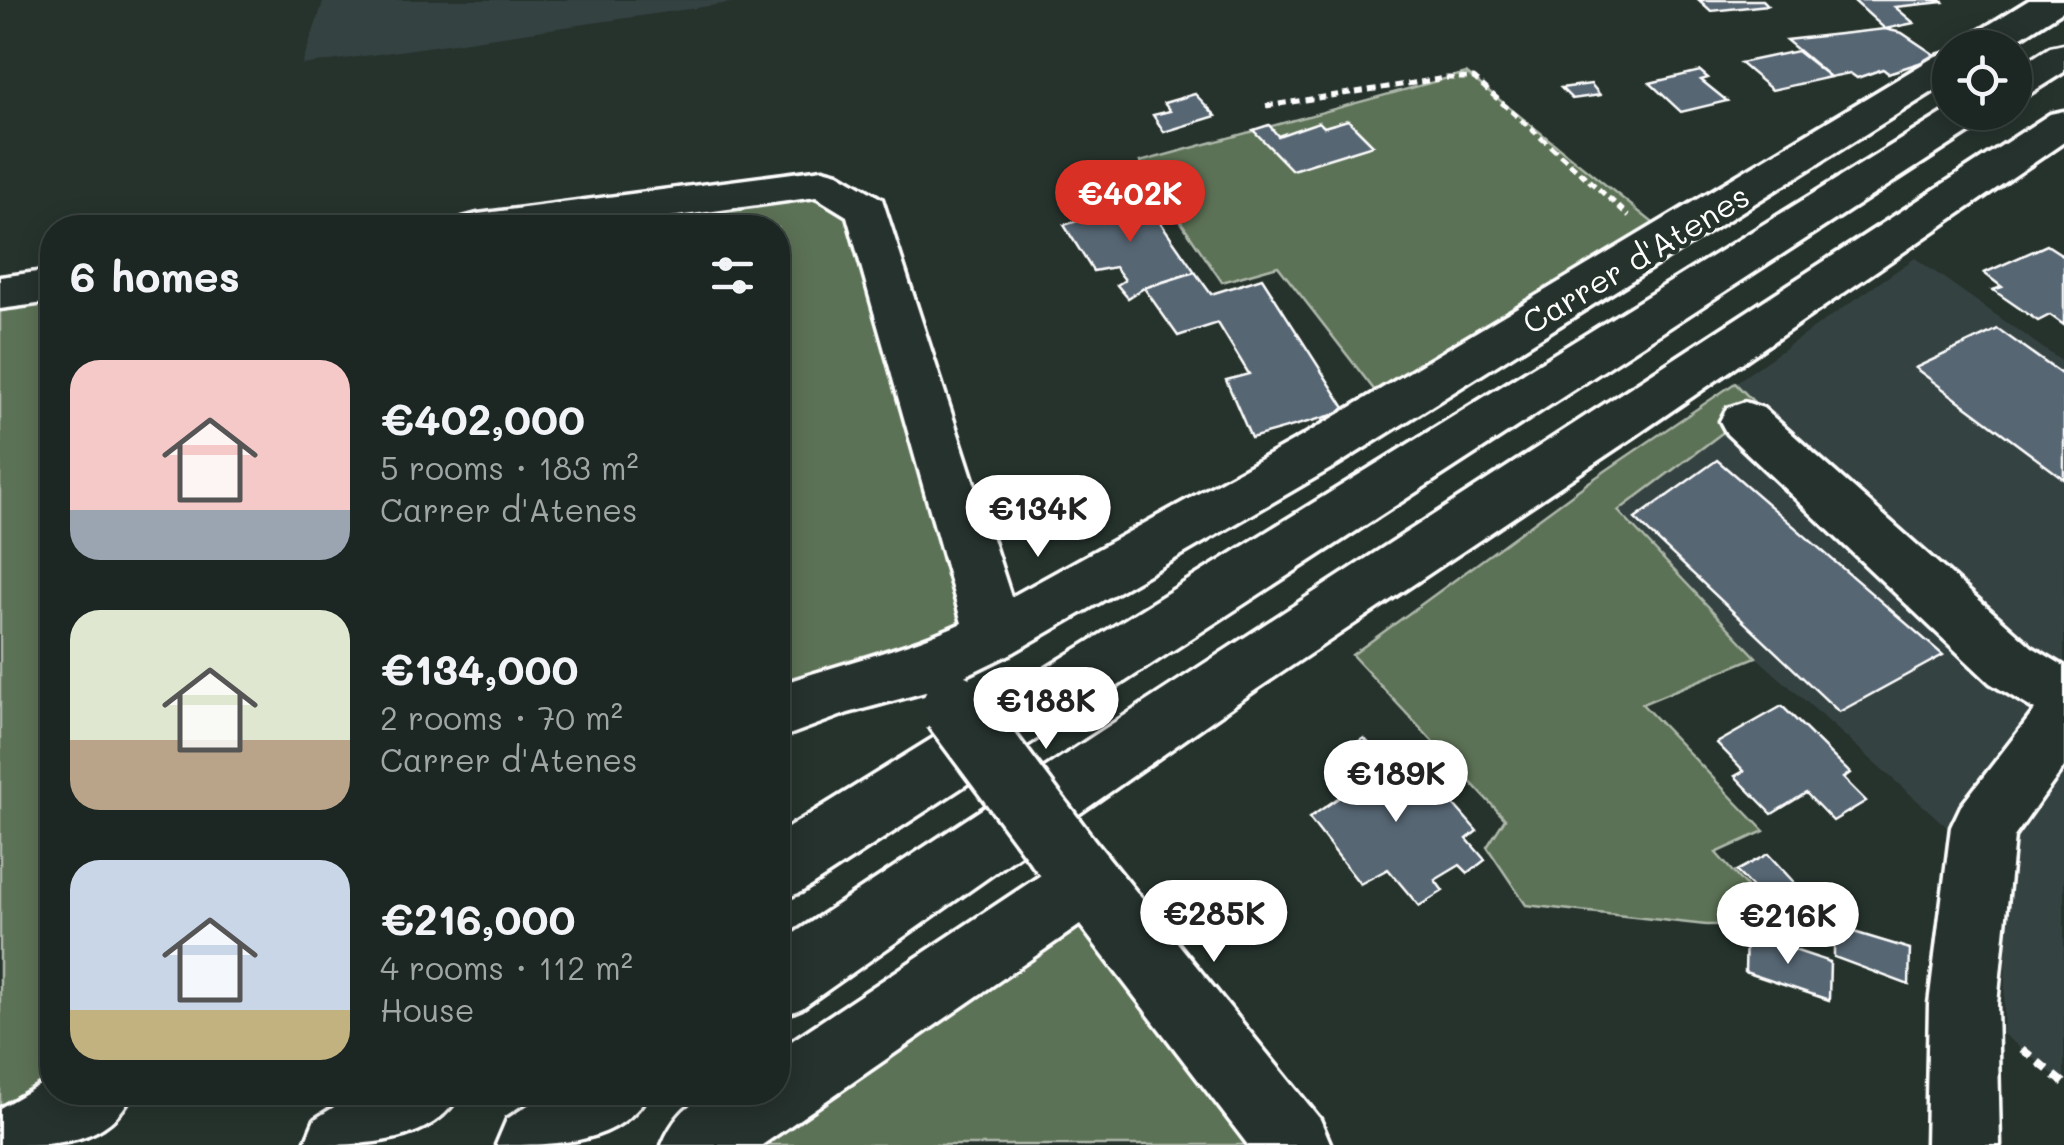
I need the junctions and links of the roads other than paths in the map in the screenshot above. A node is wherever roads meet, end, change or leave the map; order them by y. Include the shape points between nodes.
1 (2054, 0) edge
2 (2006, 30) edge
3 (2064, 55) edge
4 (1932, 75) edge
5 (2032, 75) edge
6 (2064, 124) edge
7 (1945, 130) edge
8 (576, 215) edge
9 (40, 288) edge
10 (0, 293) edge
11 (1745, 421) dead end
12 (994, 634) junction
13 (937, 688) junction
14 (2064, 697) edge
15 (790, 707) edge
16 (2064, 719) edge
17 (790, 862) edge
18 (1075, 867) junction
19 (790, 976) edge
20 (790, 1082) edge
21 (74, 1105) edge
22 (403, 1105) edge
23 (594, 1105) edge
24 (758, 1105) edge
25 (6, 1145) edge
26 (340, 1145) edge
27 (534, 1145) edge
28 (699, 1145) edge
29 (1294, 1145) edge
30 (1964, 1145) edge

1 - 2 main road
3 - 5 main road
4 - 12 main road, Carrer d'Atenes via 1320,450
6 - 19 main road via 1233,673
7 - 17 main road
8 - 12 main road via 823,182 868,209
9 - 10 main road
11 - 14 main road via 2011,665
12 - 13 main road, Carrer d'Atenes
13 - 15 main road, Carrer d'Atenes via 847,686
13 - 18 main road, bridge
16 - 30 main road via 1982,827 1963,1004
18 - 20 main road
18 - 29 main road
21 - 25 main road
22 - 26 main road
23 - 27 main road
24 - 28 main road

